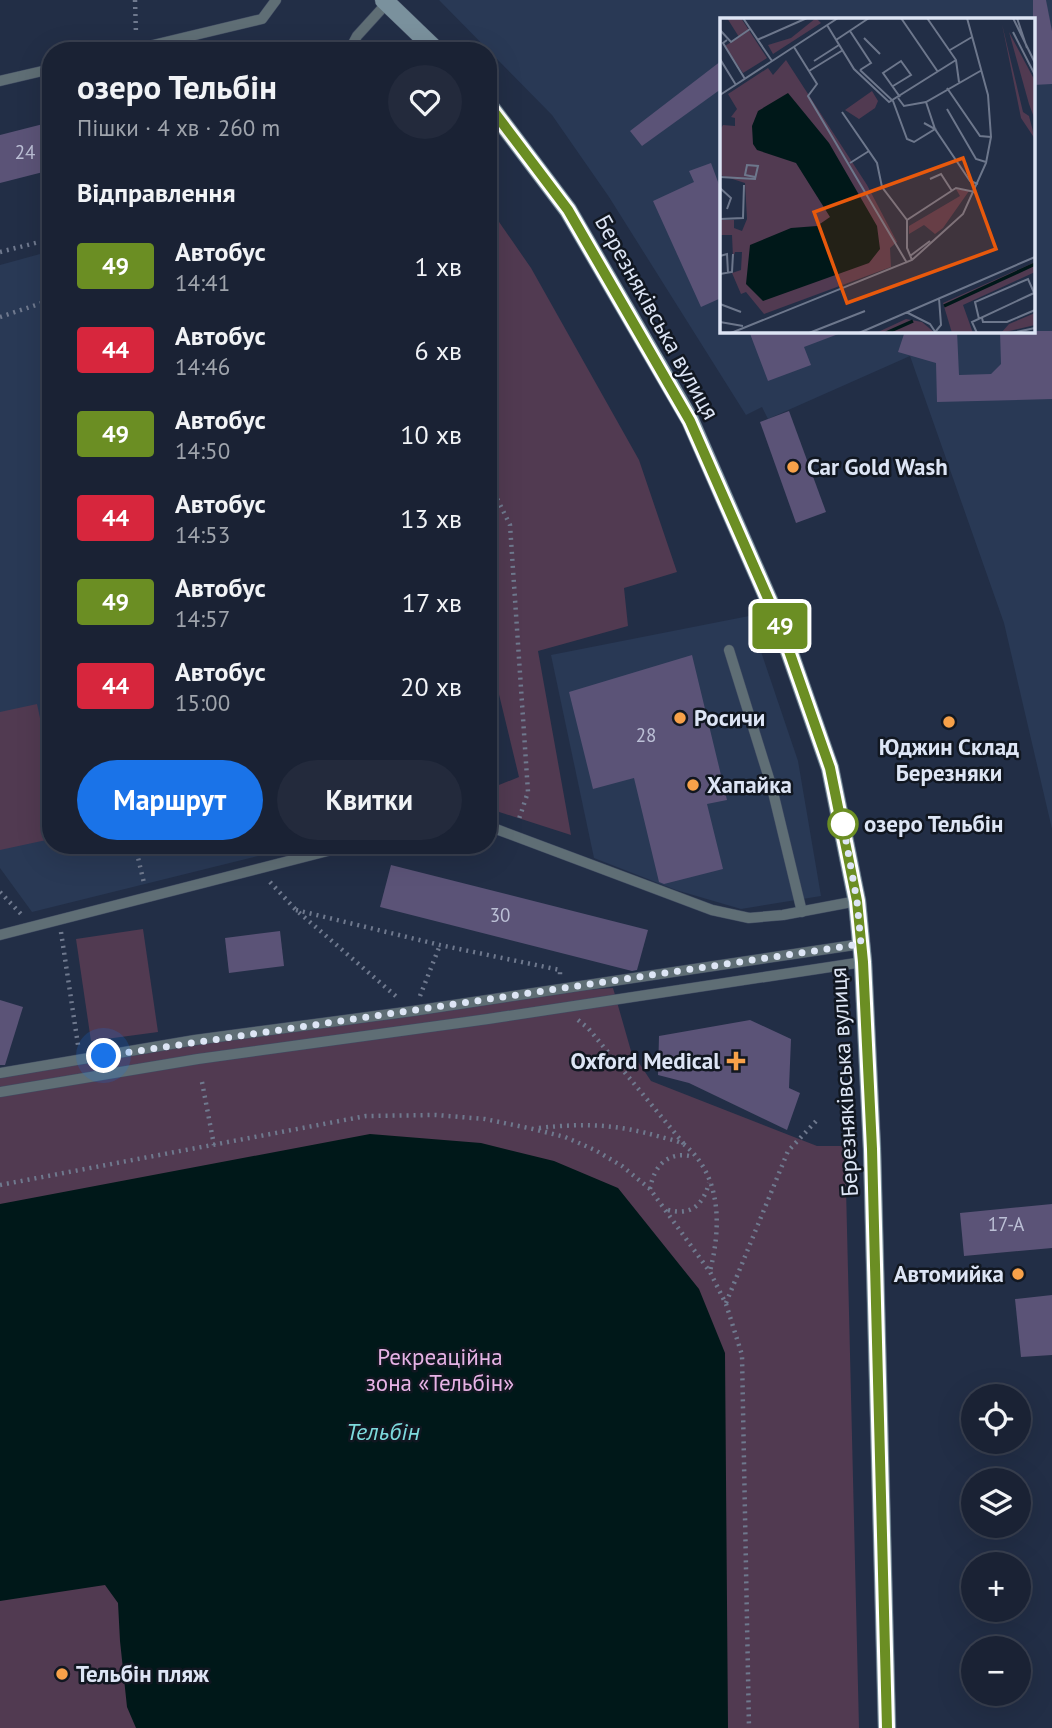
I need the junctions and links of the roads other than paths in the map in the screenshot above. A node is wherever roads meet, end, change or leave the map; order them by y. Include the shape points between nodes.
1 (276, 0) edge
2 (385, 1) edge
3 (166, 42) edge
4 (354, 42) edge
5 (428, 42) edge
6 (42, 71) edge
7 (0, 81) edge
8 (497, 116) edge
9 (729, 650) dead end
10 (497, 829) edge
11 (312, 854) edge
12 (857, 901) junction
13 (802, 912) junction
14 (0, 935) edge
15 (861, 944) junction
16 (863, 962) junction
17 (0, 1073) edge
18 (0, 1092) edge
19 (887, 1728) edge

1 - 3 lane via 262,19
2 - 4 lane
2 - 5 street
6 - 7 lane
8 - 12 street, Березняківська вулиця via 568,210 690,421 781,628 826,756
9 - 13 lane via 772,788
10 - 13 lane via 712,910 749,918
11 - 14 lane
12 - 13 lane
12 - 15 street, Березняківська вулиця
15 - 16 street, Березняківська вулиця
15 - 17 lane via 195,1040
16 - 18 lane
16 - 19 street, Березняківська вулиця

